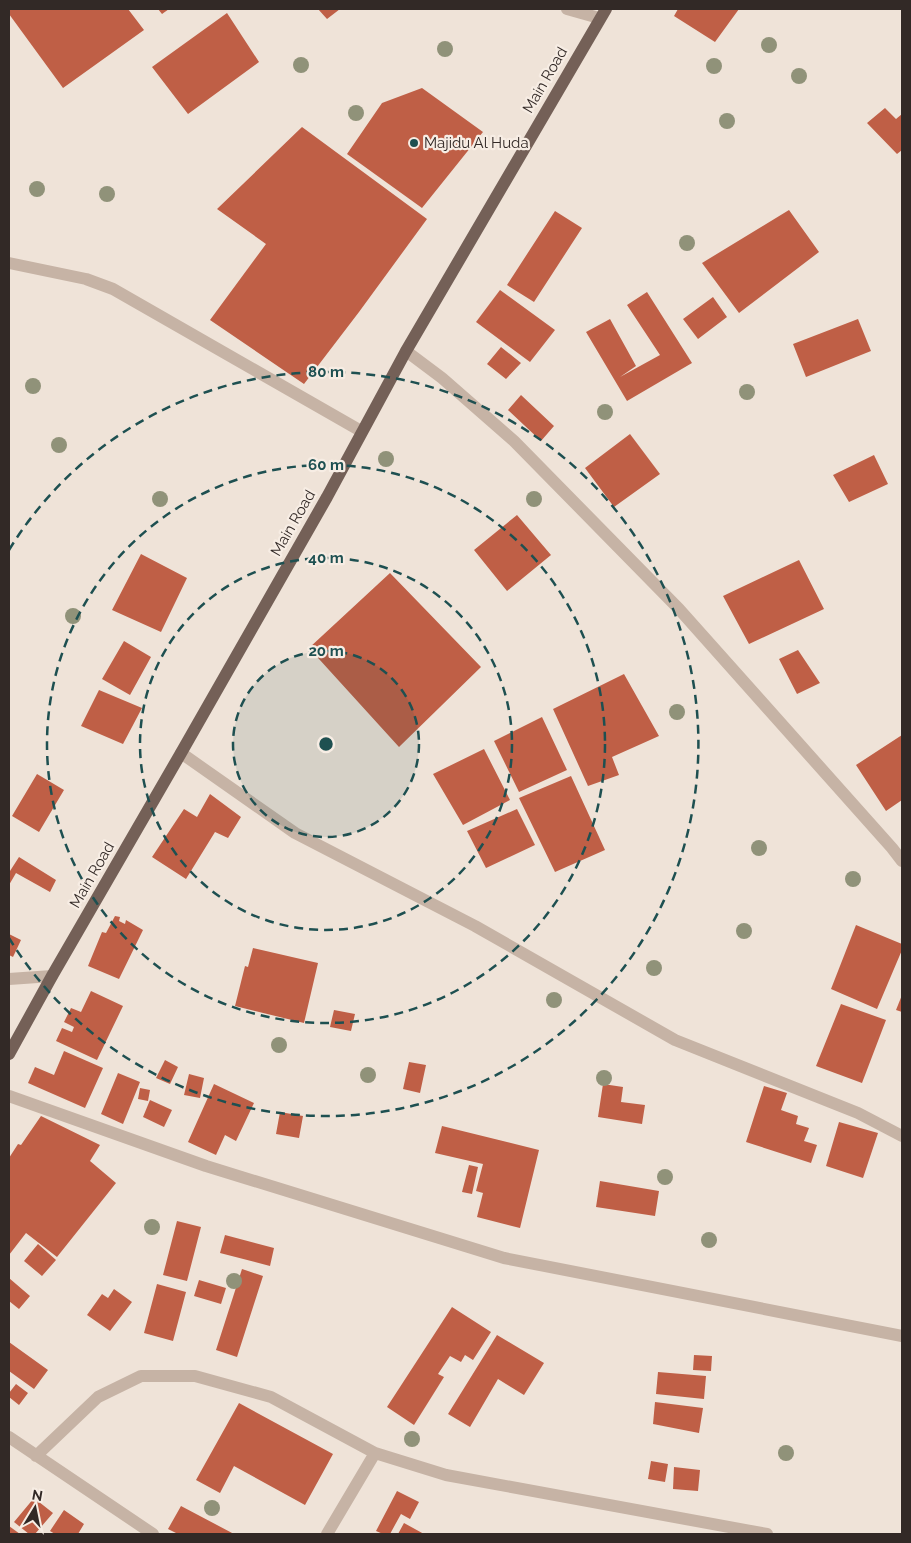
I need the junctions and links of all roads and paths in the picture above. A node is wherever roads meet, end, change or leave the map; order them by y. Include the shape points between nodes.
1 (567, 9) edge
2 (602, 13) edge
3 (9, 263) edge
4 (406, 351) junction
5 (361, 431) junction
6 (181, 753) junction
7 (902, 861) edge
8 (52, 976) junction
9 (9, 979) edge
10 (9, 1054) edge
11 (9, 1096) edge
12 (902, 1136) edge
13 (902, 1336) edge
14 (9, 1438) edge
15 (374, 1453) junction
16 (36, 1456) junction
17 (153, 1534) edge
18 (327, 1534) edge
19 (767, 1534) edge

1 - 2 street
2 - 4 main road, Main Road
3 - 5 street via 86,279 113,289
4 - 5 main road, Main Road
4 - 7 street via 514,440 679,609
5 - 6 main road, Main Road via 327,497
6 - 8 main road, Main Road
6 - 12 street via 295,833 475,926 674,1040 858,1113
8 - 9 street
8 - 10 main road, Main Road
11 - 13 street via 206,1166 504,1258
14 - 16 street
15 - 16 street via 271,1397 195,1376 141,1376 98,1397
15 - 18 street
15 - 19 street via 446,1475
16 - 17 street

